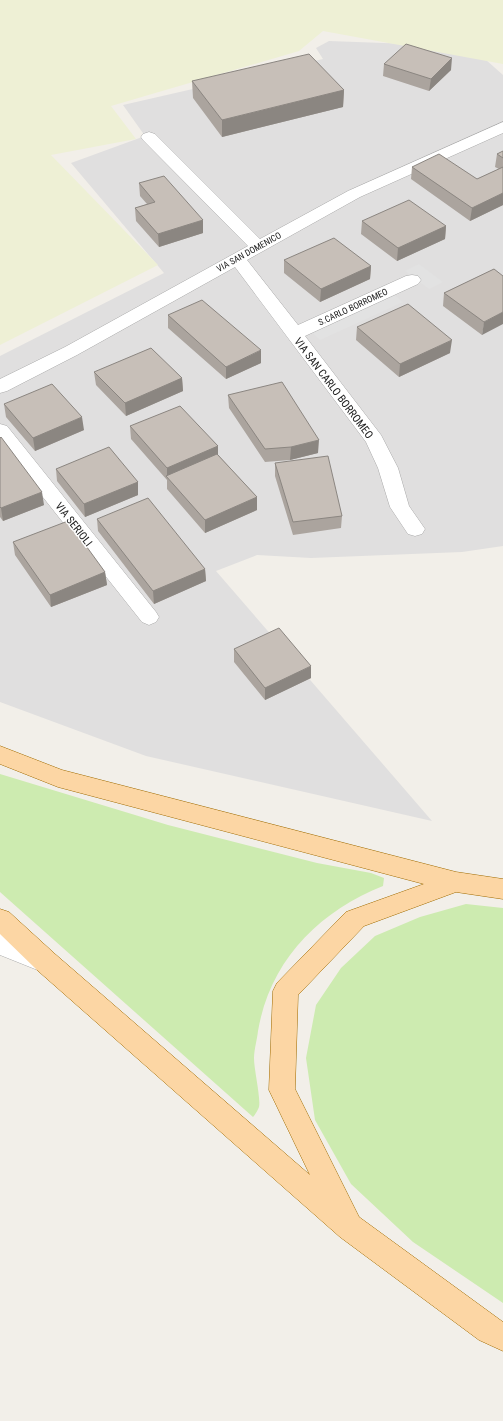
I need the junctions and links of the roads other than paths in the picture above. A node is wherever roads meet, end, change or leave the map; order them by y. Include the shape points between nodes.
1 (503, 127) edge
2 (149, 137) dead end
3 (258, 246) junction
4 (236, 259) junction
5 (412, 280) dead end
6 (294, 334) junction
7 (0, 387) edge
8 (0, 430) edge
9 (415, 529) dead end
10 (149, 617) dead end
11 (0, 755) edge
12 (456, 882) junction
13 (503, 889) edge
14 (0, 919) edge
15 (0, 944) edge
16 (46, 962) junction
17 (350, 1227) junction
18 (503, 1337) edge

1 - 3 street, VIA SAN DOMENICO via 354,194
2 - 3 street
3 - 4 street, VIA SAN DOMENICO
4 - 6 street, VIA SAN CARLO BORROMEO via 245,267
4 - 7 street, VIA SAN DOMENICO via 71,351
5 - 6 street, S.CARLO BORROMEO
6 - 9 street, VIA SAN CARLO BORROMEO via 374,440 388,468 400,507
8 - 10 street, VIA SERIOLI
11 - 12 main road via 58,778
12 - 13 main road
12 - 17 main road via 355,919 286,991 282,1090
14 - 16 main road
15 - 16 street
16 - 17 main road
17 - 18 main road via 489,1330

